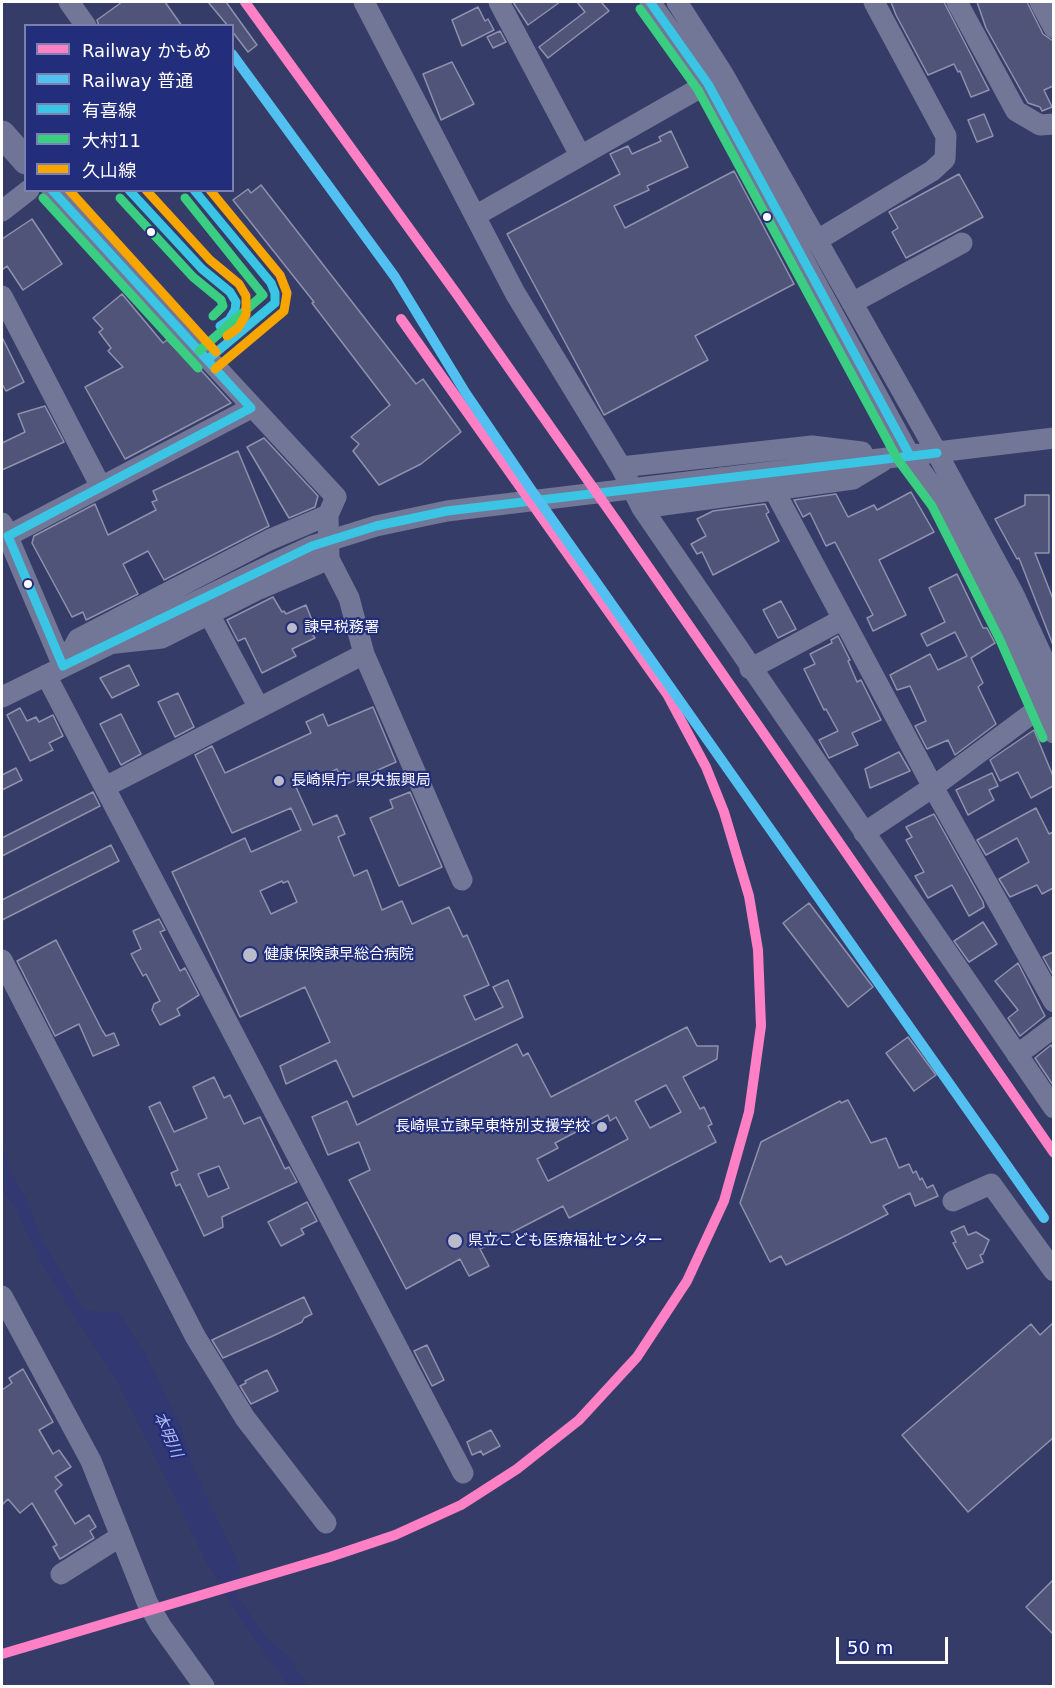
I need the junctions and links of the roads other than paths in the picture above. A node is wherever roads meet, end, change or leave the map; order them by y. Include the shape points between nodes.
1 (69, 2) edge
2 (364, 2) edge
3 (499, 2) edge
4 (650, 2) edge
5 (677, 2) edge
6 (874, 2) edge
7 (957, 2) edge
8 (1040, 2) edge
9 (85, 24) edge
10 (1053, 28) edge
11 (716, 79) junction
12 (1053, 124) edge
13 (2, 134) edge
14 (580, 155) junction
15 (24, 159) edge
16 (26, 192) edge
17 (54, 192) edge
18 (2, 211) edge
19 (475, 216) junction
20 (816, 241) junction
21 (962, 243) dead end
22 (2, 296) edge
23 (852, 303) junction
24 (251, 408) junction
25 (1053, 438) edge
26 (937, 453) junction
27 (900, 455) junction
28 (621, 467) junction
29 (100, 487) junction
30 (774, 490) junction
31 (642, 508) junction
32 (328, 515) junction
33 (4, 533) edge
34 (329, 559) junction
35 (209, 614) junction
36 (843, 619) junction
37 (107, 644) junction
38 (364, 654) junction
39 (750, 669) junction
40 (54, 670) junction
41 (1053, 682) edge
42 (2, 697) edge
43 (1048, 701) edge
44 (259, 708) junction
45 (1053, 733) edge
46 (105, 787) junction
47 (933, 787) junction
48 (864, 833) junction
49 (462, 880) dead end
50 (2, 960) edge
51 (1053, 1002) edge
52 (1053, 1027) edge
53 (1017, 1055) junction
54 (1053, 1108) edge
55 (953, 1201) dead end
56 (1053, 1271) edge
57 (2, 1296) edge
58 (463, 1473) dead end
59 (326, 1523) dead end
60 (121, 1536) junction
61 (61, 1574) dead end
62 (204, 1686) edge

1 - 9 street
2 - 19 street
3 - 14 street
4 - 11 street
5 - 11 street
6 - 20 street via 946,136 945,159 932,171
7 - 12 street via 1016,111 1040,125
8 - 10 street
11 - 14 street
11 - 20 street
11 - 27 street
13 - 15 main road
14 - 19 street
16 - 18 street
17 - 24 street
19 - 28 street via 515,293
20 - 23 street
21 - 23 street
22 - 29 street
23 - 26 street
24 - 29 street
24 - 32 street via 336,497
25 - 26 street
26 - 27 street
26 - 41 street via 1013,593
27 - 28 street via 812,446
27 - 30 street via 853,479
27 - 37 street, bridge via 447,511 376,526 312,546
27 - 43 street via 942,500
28 - 31 street
29 - 33 street
30 - 31 street
30 - 36 street
31 - 39 street
32 - 34 street
32 - 40 street via 269,540 78,639
33 - 40 street
34 - 35 street
34 - 38 street via 349,598
35 - 37 street via 162,638
35 - 44 street
36 - 39 street
36 - 47 street
37 - 40 street
38 - 44 street
38 - 49 street
39 - 48 street
40 - 42 street
40 - 46 street
43 - 45 street
43 - 47 street
44 - 46 street
46 - 58 street
47 - 48 street
47 - 51 street
48 - 53 street
50 - 59 street via 195,1336 245,1418
52 - 53 street
53 - 54 street
55 - 56 street via 991,1184
57 - 60 street via 91,1461
60 - 61 street
60 - 62 street via 156,1618

